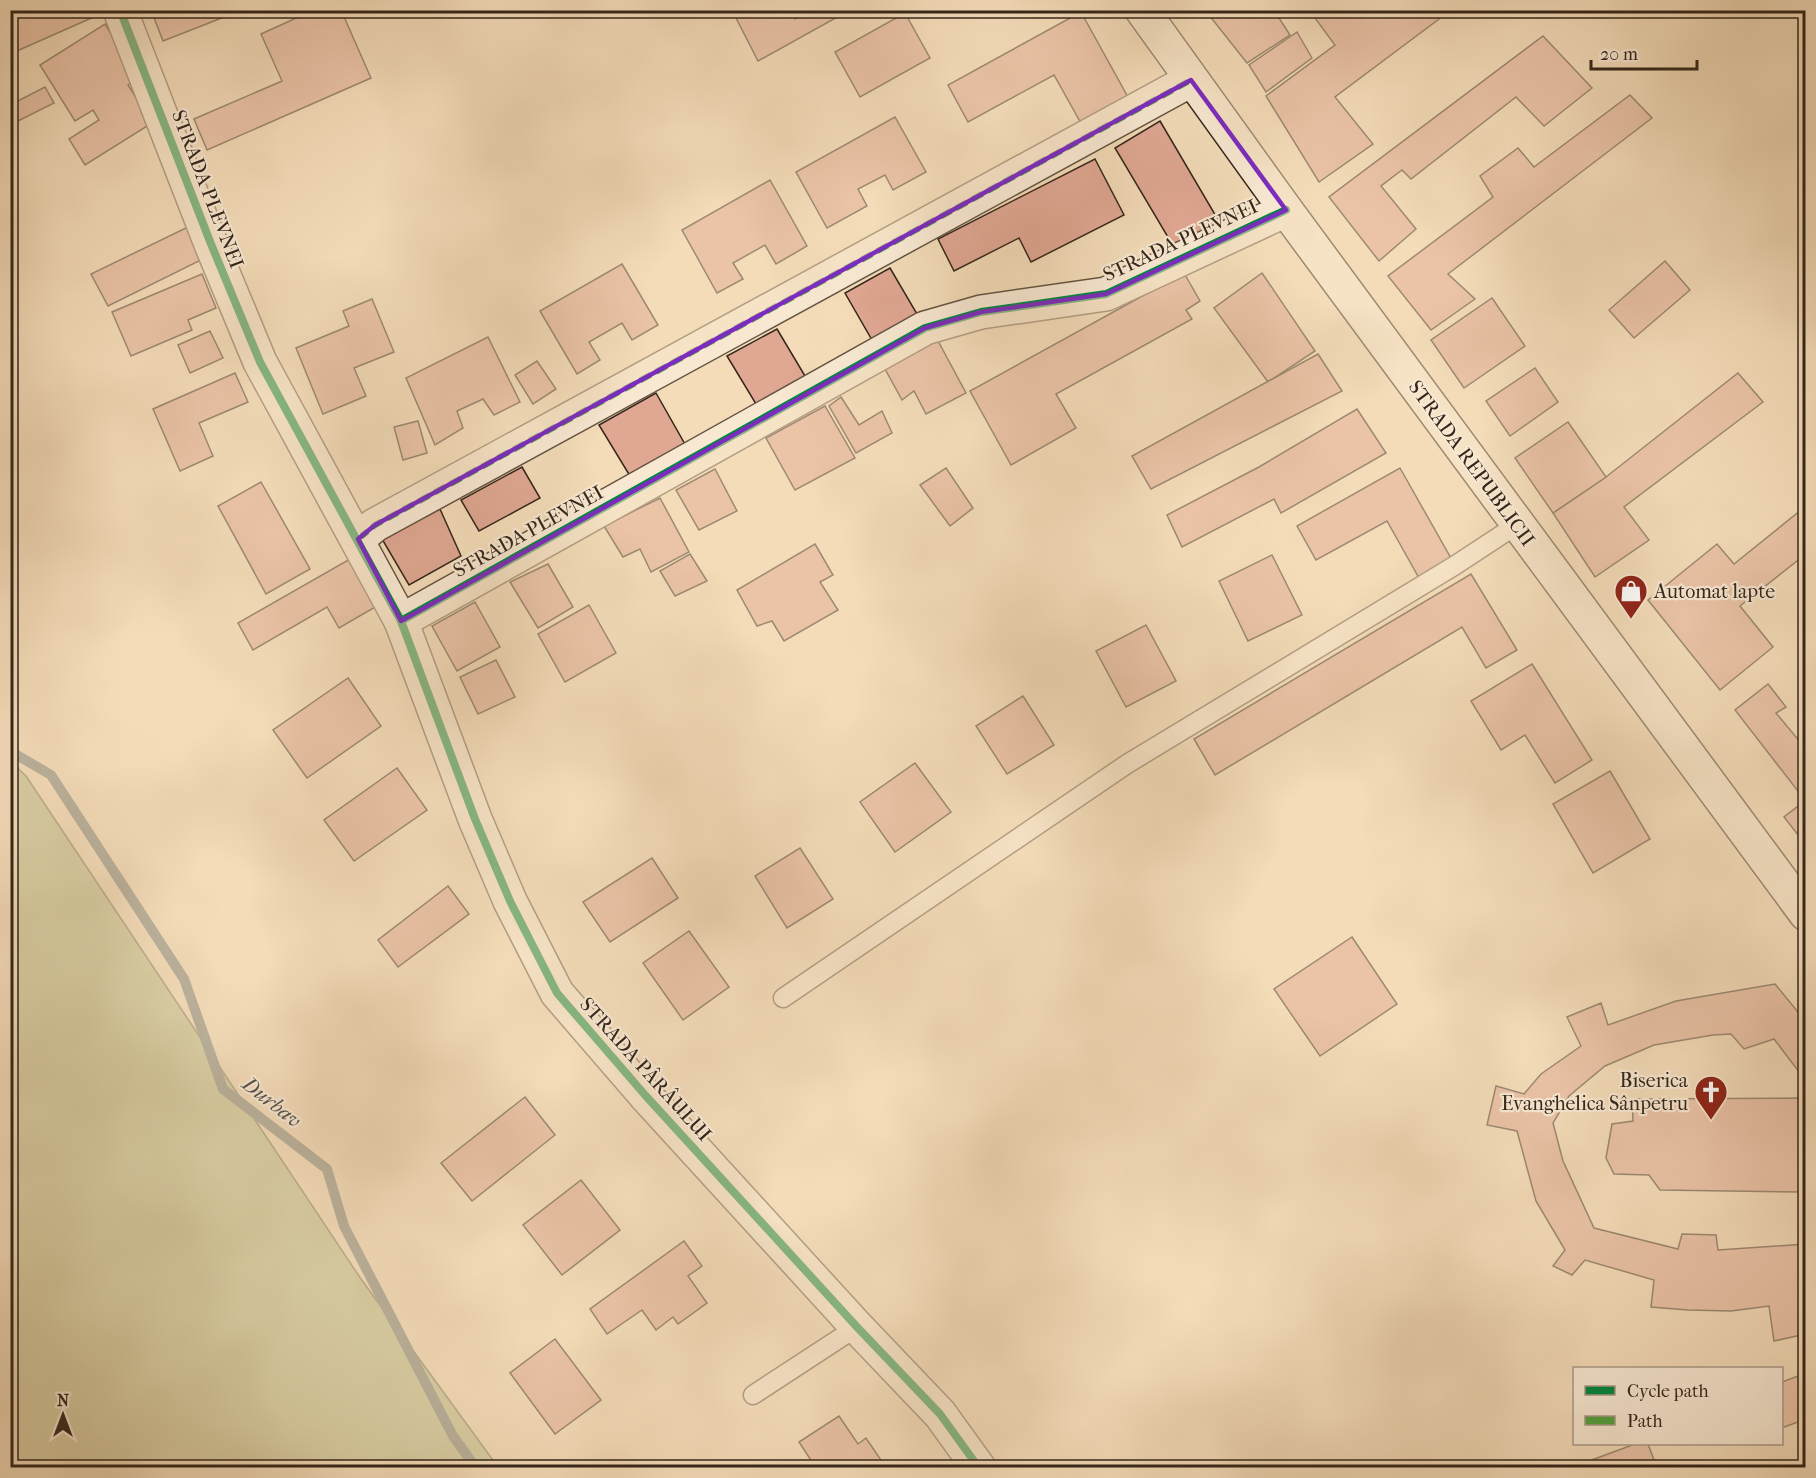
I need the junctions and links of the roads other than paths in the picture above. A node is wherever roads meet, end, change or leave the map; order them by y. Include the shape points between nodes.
1 (120, 10) edge
2 (1142, 10) edge
3 (1191, 80) junction
4 (1286, 210) junction
5 (1518, 524) junction
6 (358, 539) junction
7 (401, 621) junction
8 (1806, 914) edge
9 (783, 998) dead end
10 (857, 1327) junction
11 (753, 1395) dead end
12 (979, 1467) edge

1 - 6 street, STRADA PLEVNEI via 260,362
2 - 3 street, STRADA REPUBLICII
3 - 4 street, STRADA REPUBLICII
3 - 6 street via 386,520
4 - 5 street, STRADA REPUBLICII
4 - 7 street, STRADA PLEVNEI via 1106,294 981,312 925,328
5 - 8 street, STRADA REPUBLICII
5 - 9 lane via 1127,764
6 - 7 street, STRADA PLEVNEI
7 - 10 street, STRADA PÂRÂULUI via 475,819 510,901 557,993
10 - 11 lane
10 - 12 street, STRADA PÂRÂULUI via 939,1414

